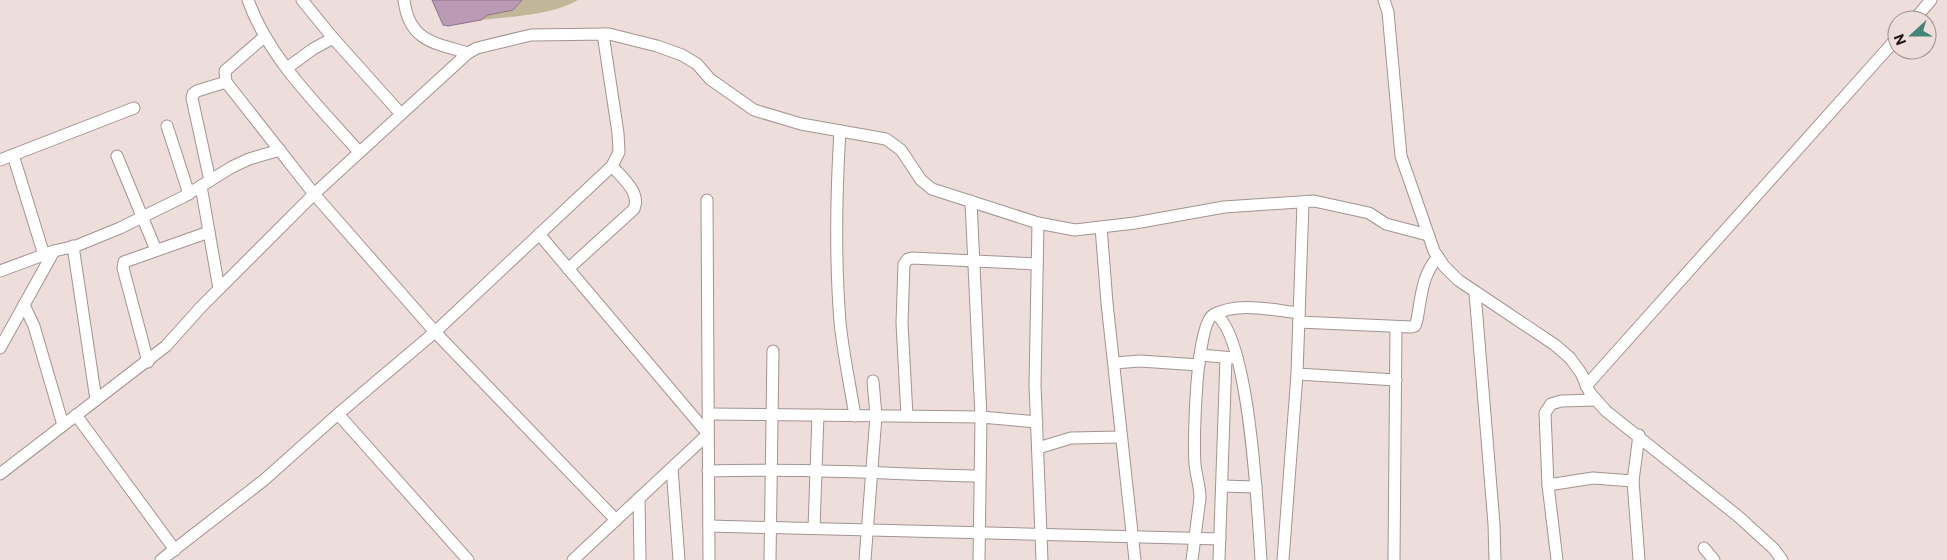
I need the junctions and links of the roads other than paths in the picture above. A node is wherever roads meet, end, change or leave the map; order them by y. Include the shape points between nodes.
1 (248, 0) edge
2 (302, 0) edge
3 (404, 0) edge
4 (1384, 0) edge
5 (1931, 0) edge
6 (1922, 10) edge
7 (603, 34) junction
8 (264, 38) junction
9 (333, 38) junction
10 (1887, 49) edge
11 (468, 53) junction
12 (287, 68) junction
13 (226, 82) junction
14 (134, 108) dead end
15 (401, 114) junction
16 (167, 126) dead end
17 (840, 131) junction
18 (280, 150) junction
19 (359, 152) junction
20 (13, 155) junction
21 (117, 156) dead end
22 (0, 160) edge
23 (612, 166) junction
24 (206, 183) junction
25 (189, 194) junction
26 (314, 194) junction
27 (707, 200) dead end
28 (970, 202) junction
29 (1303, 202) junction
30 (144, 217) junction
31 (1038, 223) junction
32 (1101, 227) junction
33 (209, 232) junction
34 (539, 234) junction
35 (1428, 235) junction
36 (73, 246) junction
37 (156, 250) junction
38 (49, 253) junction
39 (1438, 257) junction
40 (974, 262) junction
41 (1037, 264) junction
42 (568, 269) junction
43 (0, 271) edge
44 (219, 289) junction
45 (1475, 293) junction
46 (24, 305) junction
47 (1216, 314) junction
48 (1299, 317) junction
49 (1396, 327) junction
50 (435, 332) junction
51 (0, 348) edge
52 (774, 351) dead end
53 (1232, 358) junction
54 (1199, 360) junction
55 (148, 362) junction
56 (1114, 363) junction
57 (1297, 374) junction
58 (1396, 380) junction
59 (873, 381) dead end
60 (1586, 386) junction
61 (96, 400) junction
62 (1596, 400) junction
63 (338, 414) junction
64 (709, 414) junction
65 (76, 415) junction
66 (771, 415) junction
67 (818, 415) junction
68 (855, 416) junction
69 (876, 416) junction
70 (907, 416) junction
71 (981, 417) junction
72 (1037, 422) junction
73 (63, 425) junction
74 (708, 434) junction
75 (1639, 435) junction
76 (1121, 437) junction
77 (1038, 448) junction
78 (672, 468) junction
79 (771, 469) junction
80 (708, 471) junction
81 (816, 471) junction
82 (0, 474) edge
83 (872, 474) junction
84 (980, 476) junction
85 (1633, 481) junction
86 (1548, 485) junction
87 (1222, 486) junction
88 (1256, 487) junction
89 (639, 498) junction
90 (616, 520) junction
91 (709, 526) junction
92 (770, 528) junction
93 (814, 528) junction
94 (867, 529) junction
95 (979, 533) junction
96 (1041, 536) junction
97 (1132, 537) junction
98 (1195, 538) junction
99 (1220, 539) junction
100 (1704, 548) dead end
101 (175, 550) junction
102 (162, 560) edge
103 (468, 560) edge
104 (573, 560) edge
105 (640, 560) edge
106 (680, 560) edge
107 (709, 560) edge
108 (770, 560) edge
109 (865, 560) edge
110 (979, 560) edge
111 (1042, 560) edge
112 (1135, 560) edge
113 (1192, 560) edge
114 (1219, 560) edge
115 (1261, 560) edge
116 (1283, 560) edge
117 (1394, 560) edge
118 (1495, 560) edge
119 (1557, 560) edge
120 (1639, 560) edge
121 (1714, 560) edge
122 (1782, 560) edge

1 - 8 street
2 - 9 street
3 - 11 street via 405,14 417,33 428,41
4 - 35 street via 1388,12 1401,156
5 - 6 street
7 - 11 street via 531,35
7 - 17 street via 682,54 710,80 754,110
7 - 23 street via 618,133 619,152
8 - 12 street
8 - 13 street via 226,71
9 - 12 street
9 - 15 street
10 - 60 street
11 - 15 street
12 - 19 street
13 - 18 street
13 - 24 street via 197,91 192,98
14 - 20 street
15 - 19 street
16 - 25 street
17 - 28 street via 886,139 901,150 922,180 932,188
17 - 68 street via 836,214 840,323
18 - 24 street via 249,159
18 - 26 street
19 - 26 street
20 - 22 street
20 - 38 street
21 - 30 street
23 - 34 street
23 - 42 street via 634,192 634,209
24 - 25 street
24 - 33 street
25 - 30 street
26 - 44 street
26 - 50 street
27 - 64 street
28 - 31 street
28 - 40 street
29 - 32 street via 1224,207
29 - 35 street via 1314,201 1360,210 1386,224
29 - 48 street
30 - 36 street
30 - 37 street
31 - 32 street via 1075,230
31 - 41 street
32 - 56 street
33 - 37 street
33 - 44 street
34 - 42 street
34 - 50 street
35 - 39 street
36 - 38 street
36 - 61 street
37 - 55 street via 129,259 123,268
38 - 43 street
38 - 46 street
39 - 45 street via 1458,280
39 - 49 street via 1424,280 1415,326
40 - 41 street
40 - 70 street via 912,258 904,264 902,323
40 - 71 street
41 - 72 street
42 - 74 street
44 - 55 street
45 - 60 street via 1555,345 1570,358
45 - 118 street
46 - 51 street
46 - 73 street via 34,326
47 - 48 street via 1231,308 1250,308
47 - 53 street via 1226,325
47 - 54 street via 1207,321
48 - 49 street
48 - 57 street
49 - 58 street
50 - 63 street
50 - 90 street
52 - 66 street
53 - 54 street
53 - 87 street
53 - 88 street via 1249,424
54 - 56 street
54 - 98 street via 1195,465 1200,498
55 - 61 street
56 - 76 street
57 - 58 street
57 - 116 street
58 - 117 street
59 - 69 street
60 - 62 street
61 - 65 street
62 - 75 street
62 - 86 street via 1561,400 1551,404 1545,412
63 - 101 street via 264,480
63 - 103 street
64 - 66 street
64 - 74 street
65 - 73 street
65 - 101 street
66 - 67 street
66 - 79 street
67 - 68 street
67 - 81 street
68 - 69 street
69 - 70 street
69 - 83 street
70 - 71 street
71 - 72 street
71 - 84 street
72 - 77 street
73 - 82 street
74 - 78 street
74 - 80 street
75 - 85 street
75 - 122 street via 1739,517
76 - 77 street via 1071,438
76 - 97 street
77 - 96 street
78 - 89 street
78 - 106 street
79 - 80 street
79 - 81 street
79 - 92 street
80 - 91 street
81 - 83 street
81 - 93 street
83 - 84 street
83 - 94 street
84 - 95 street
85 - 86 street via 1593,478
85 - 120 street
86 - 119 street
87 - 88 street
87 - 99 street
88 - 115 street
89 - 90 street
89 - 105 street
90 - 104 street
91 - 92 street
91 - 107 street
92 - 93 street
92 - 108 street
93 - 94 street
94 - 95 street
94 - 109 street
95 - 96 street
95 - 110 street
96 - 97 street
96 - 111 street
97 - 98 street
97 - 112 street
98 - 99 street
98 - 113 street
99 - 114 street
100 - 121 street
101 - 102 street

